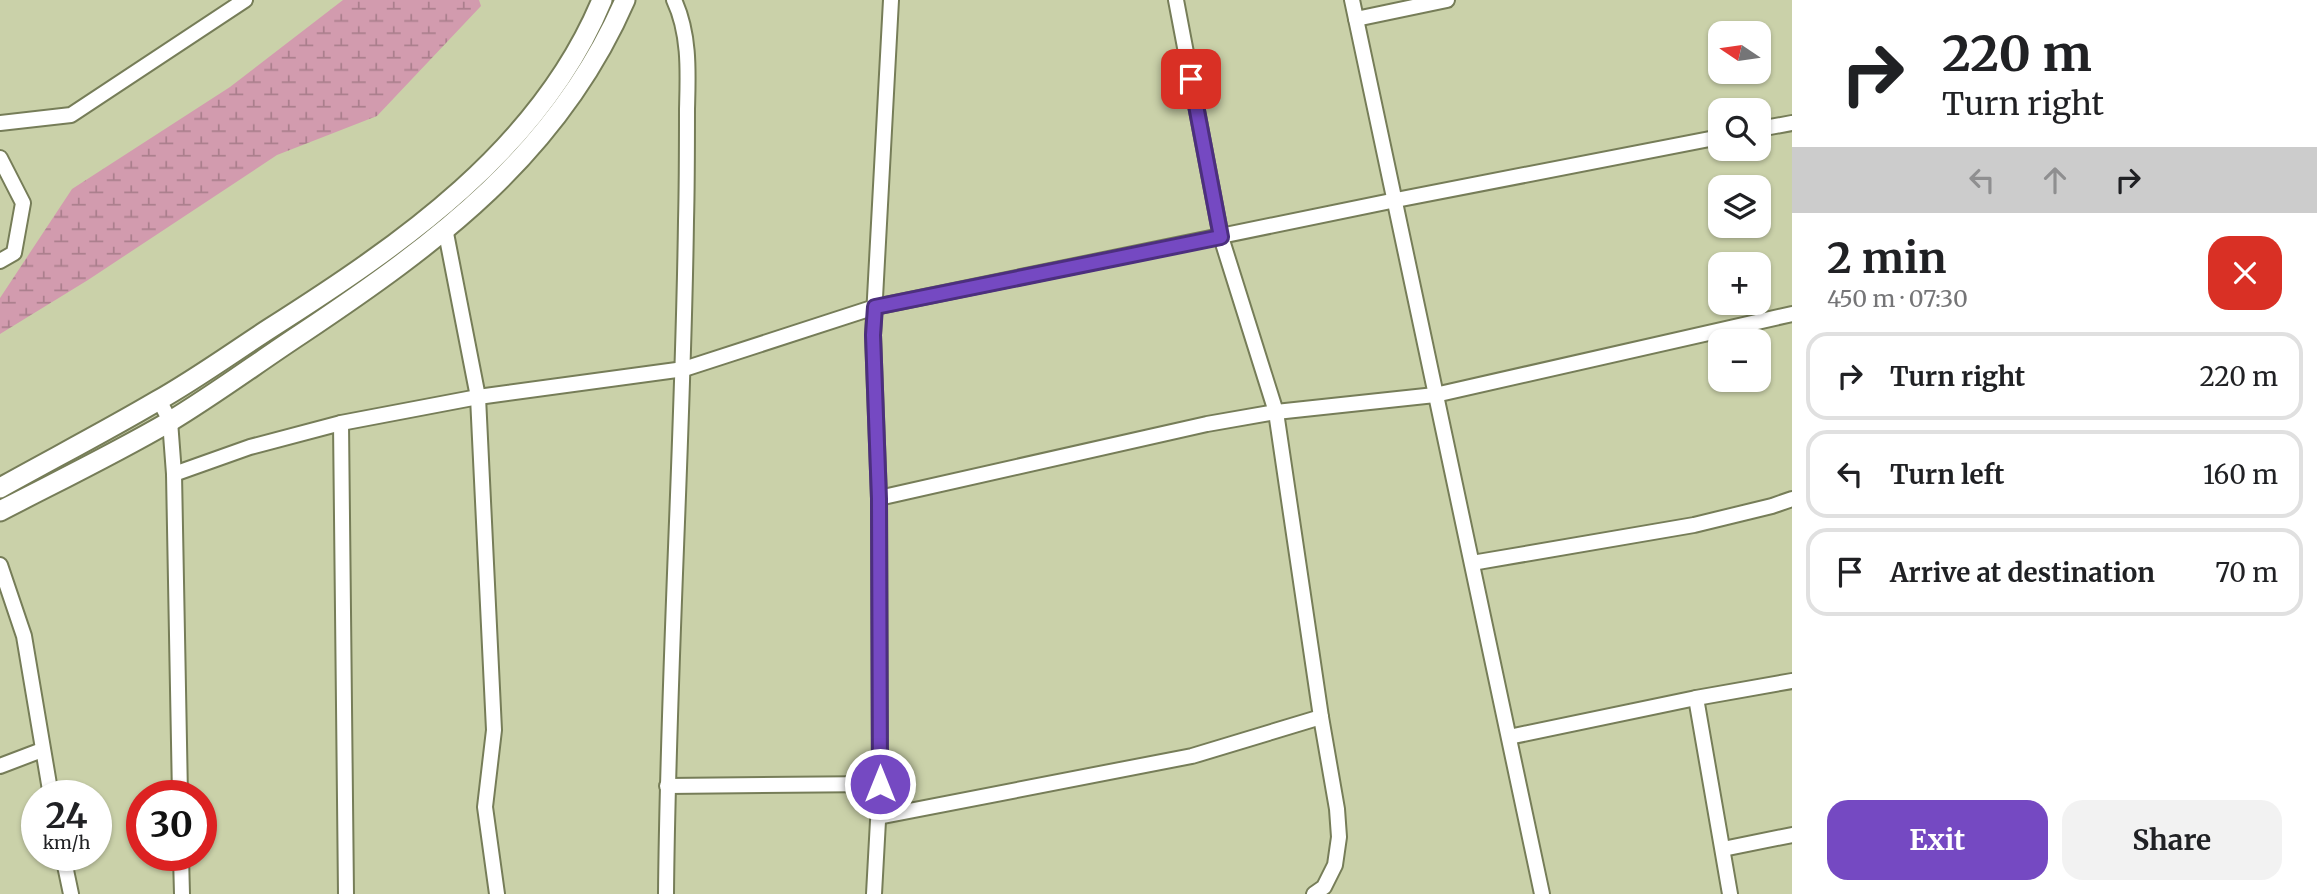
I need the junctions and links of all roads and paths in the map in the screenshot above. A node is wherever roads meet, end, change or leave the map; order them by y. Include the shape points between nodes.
1 (245, 0) edge
2 (602, 0) edge
3 (625, 0) edge
4 (674, 0) edge
5 (891, 0) edge
6 (1177, 0) edge
7 (1352, 0) edge
8 (1447, 0) edge
9 (1356, 19) junction
10 (0, 123) edge
11 (1792, 123) edge
12 (1771, 127) edge
13 (1708, 139) edge
14 (0, 158) edge
15 (1396, 200) junction
16 (445, 228) junction
17 (1221, 237) junction
18 (0, 261) edge
19 (875, 307) junction
20 (1792, 314) edge
21 (684, 369) junction
22 (1435, 395) junction
23 (478, 397) junction
24 (159, 400) junction
25 (1276, 412) junction
26 (170, 421) junction
27 (341, 423) junction
28 (174, 474) junction
29 (0, 488) edge
30 (879, 499) junction
31 (1792, 499) edge
32 (0, 511) edge
33 (1472, 564) junction
34 (0, 565) edge
35 (1792, 681) edge
36 (1696, 698) junction
37 (1321, 717) junction
38 (1509, 737) junction
39 (42, 750) junction
40 (0, 766) edge
41 (48, 780) edge
42 (180, 780) edge
43 (880, 784) junction
44 (667, 786) junction
45 (878, 817) junction
46 (1792, 835) edge
47 (1723, 849) junction
48 (66, 871) edge
49 (181, 871) edge
50 (71, 894) edge
51 (182, 894) edge
52 (346, 894) edge
53 (498, 894) edge
54 (667, 894) edge
55 (874, 894) edge
56 (1314, 894) edge
57 (1542, 894) edge
58 (1730, 894) edge

1 - 10 street via 71,116
2 - 24 street via 556,85 476,178 324,294
3 - 16 street via 582,80 540,139 489,192
4 - 21 street via 688,60
5 - 19 street
6 - 17 street
7 - 9 street
8 - 9 street
9 - 15 street
11 - 12 street
13 - 15 street
14 - 18 street via 23,203 14,253
15 - 17 street
15 - 22 street
16 - 23 street
16 - 26 street via 337,310
17 - 19 street
17 - 25 street
19 - 21 street
19 - 30 street
20 - 22 street
21 - 23 street
21 - 44 street
22 - 25 street
22 - 33 street
23 - 27 street
23 - 53 street via 494,730 485,807
24 - 26 street
24 - 29 street
25 - 30 street
25 - 37 street
26 - 28 street
26 - 32 street
27 - 28 street via 250,447
27 - 52 street
28 - 42 street
30 - 43 street
31 - 33 street via 1693,525
33 - 38 street
34 - 39 street via 24,636
35 - 36 street
36 - 38 street
36 - 47 street
37 - 45 street via 1192,756
37 - 56 street via 1339,837 1335,865 1324,887
38 - 57 street
39 - 40 street
39 - 41 street
43 - 44 street
43 - 45 street
44 - 54 street
45 - 55 street
46 - 47 street
47 - 58 street
48 - 50 street
49 - 51 street

